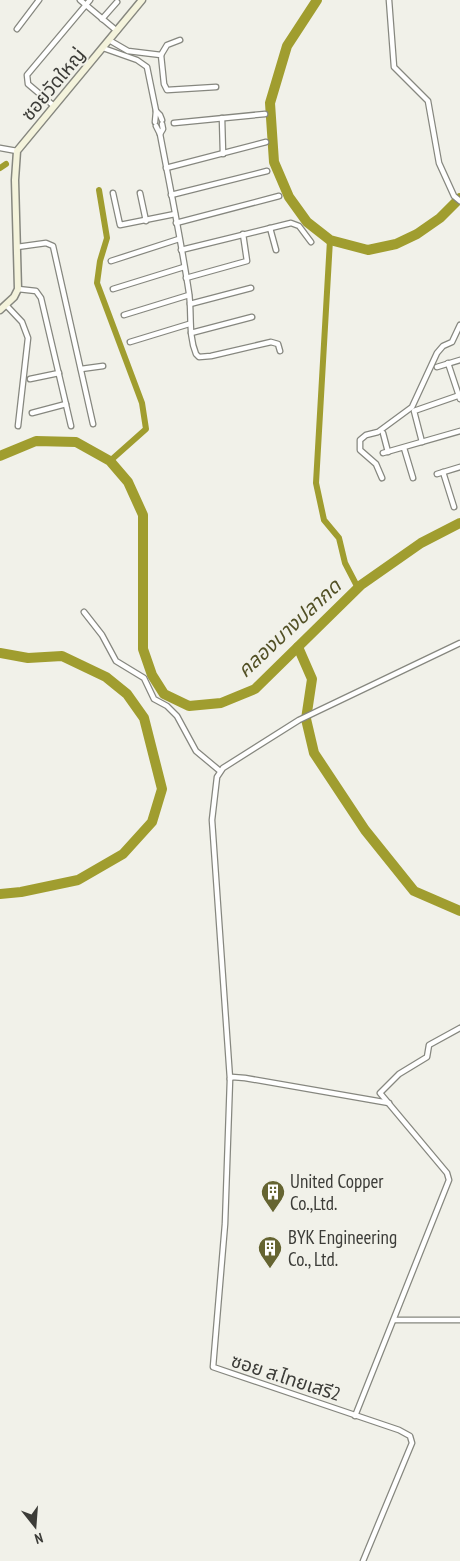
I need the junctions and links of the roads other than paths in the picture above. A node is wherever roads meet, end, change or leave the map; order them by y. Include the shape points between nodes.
1 (39, 0) edge
2 (80, 0) edge
3 (90, 0) edge
4 (142, 0) edge
5 (389, 0) edge
6 (117, 2) dead end
7 (86, 5) junction
8 (102, 19) junction
9 (17, 28) dead end
10 (117, 31) junction
11 (109, 40) junction
12 (180, 40) dead end
13 (103, 48) junction
14 (162, 55) junction
15 (216, 87) dead end
16 (54, 106) junction
17 (156, 111) junction
18 (265, 114) dead end
19 (222, 118) junction
20 (174, 123) dead end
21 (160, 134) junction
22 (266, 142) dead end
23 (0, 148) edge
24 (17, 151) junction
25 (223, 154) junction
26 (166, 168) junction
27 (267, 171) dead end
28 (140, 193) dead end
29 (113, 194) dead end
30 (171, 195) junction
31 (279, 196) dead end
32 (460, 202) edge
33 (175, 214) junction
34 (146, 220) junction
35 (176, 223) junction
36 (270, 228) junction
37 (243, 234) junction
38 (179, 239) junction
39 (312, 242) dead end
40 (17, 248) junction
41 (181, 250) junction
42 (276, 250) dead end
43 (111, 262) dead end
44 (184, 267) junction
45 (186, 278) junction
46 (251, 288) dead end
47 (18, 289) junction
48 (113, 289) dead end
49 (189, 295) junction
50 (190, 304) junction
51 (6, 305) junction
52 (0, 310) edge
53 (124, 315) dead end
54 (252, 317) dead end
55 (189, 324) junction
56 (460, 325) edge
57 (191, 333) junction
58 (130, 342) dead end
59 (280, 351) dead end
60 (460, 360) edge
61 (448, 364) junction
62 (103, 366) dead end
63 (437, 367) dead end
64 (81, 370) junction
65 (59, 373) junction
66 (30, 379) dead end
67 (460, 396) edge
68 (66, 404) junction
69 (32, 413) dead end
70 (93, 424) dead end
71 (18, 426) dead end
72 (71, 426) dead end
73 (460, 431) edge
74 (383, 433) dead end
75 (422, 442) junction
76 (404, 448) junction
77 (460, 467) edge
78 (443, 472) junction
79 (437, 474) dead end
80 (382, 478) dead end
81 (413, 478) dead end
82 (454, 507) dead end
83 (84, 612) dead end
84 (460, 643) edge
85 (220, 771) junction
86 (460, 1028) edge
87 (230, 1079) junction
88 (389, 1103) junction
89 (394, 1320) junction
90 (460, 1320) edge
91 (355, 1416) junction
92 (363, 1561) edge

1 - 9 street
2 - 7 street
3 - 7 street
4 - 10 street, ซอยวัดใหญ่
5 - 32 street via 392,62 429,104 439,164
6 - 8 street
7 - 8 street
7 - 16 street via 27,75 28,84
8 - 10 street
10 - 11 street, ซอยวัดใหญ่
11 - 13 street, ซอยวัดใหญ่
11 - 14 street via 128,52
12 - 14 street via 167,45
13 - 16 street, ซอยวัดใหญ่
13 - 17 street via 144,63 150,73
14 - 15 street via 167,90
16 - 24 street, ซอยวัดใหญ่
17 - 21 street via 155,124
17 - 21 street via 162,122
18 - 19 street
19 - 20 street
19 - 25 street
21 - 26 street
22 - 25 street
23 - 24 street
24 - 40 street
25 - 26 street
26 - 30 street
27 - 30 street
28 - 34 street
29 - 34 street via 120,225
30 - 33 street
31 - 35 street
33 - 34 street
33 - 35 street
35 - 38 street
36 - 37 street
36 - 39 street via 296,223
36 - 42 street
37 - 41 street
37 - 45 street via 246,261
38 - 41 street
38 - 43 street
40 - 47 street
40 - 64 street via 46,243 53,246
41 - 44 street
44 - 45 street
44 - 48 street
45 - 49 street
46 - 50 street
47 - 51 street
47 - 65 street via 39,292
49 - 50 street
49 - 53 street
50 - 55 street
51 - 52 street
51 - 71 street via 22,322 28,338
54 - 57 street
55 - 57 street
55 - 58 street
56 - 80 street via 452,342 437,353 412,407 378,432 360,440 360,450 376,464
57 - 59 street via 199,357 271,342 278,344
60 - 61 street
61 - 63 street
61 - 67 street
62 - 64 street
64 - 70 street
65 - 66 street
65 - 68 street
67 - 75 street via 414,411
68 - 69 street
68 - 72 street
73 - 75 street
74 - 76 street via 385,453
75 - 76 street
76 - 81 street
77 - 78 street
78 - 79 street
78 - 82 street
83 - 85 street via 116,661 144,678 154,699 177,716 196,751
84 - 85 street via 299,720
85 - 87 street via 212,820
86 - 88 street via 429,1045 427,1058 399,1074 380,1093
87 - 88 street via 245,1078
87 - 91 street, ซอย ส.ไทยเสรี2 via 225,1224 213,1367
88 - 89 street via 447,1173 449,1180
89 - 90 street
89 - 91 street
91 - 92 street, ซอย ส.ไทยเสรี2 via 399,1430 412,1439

